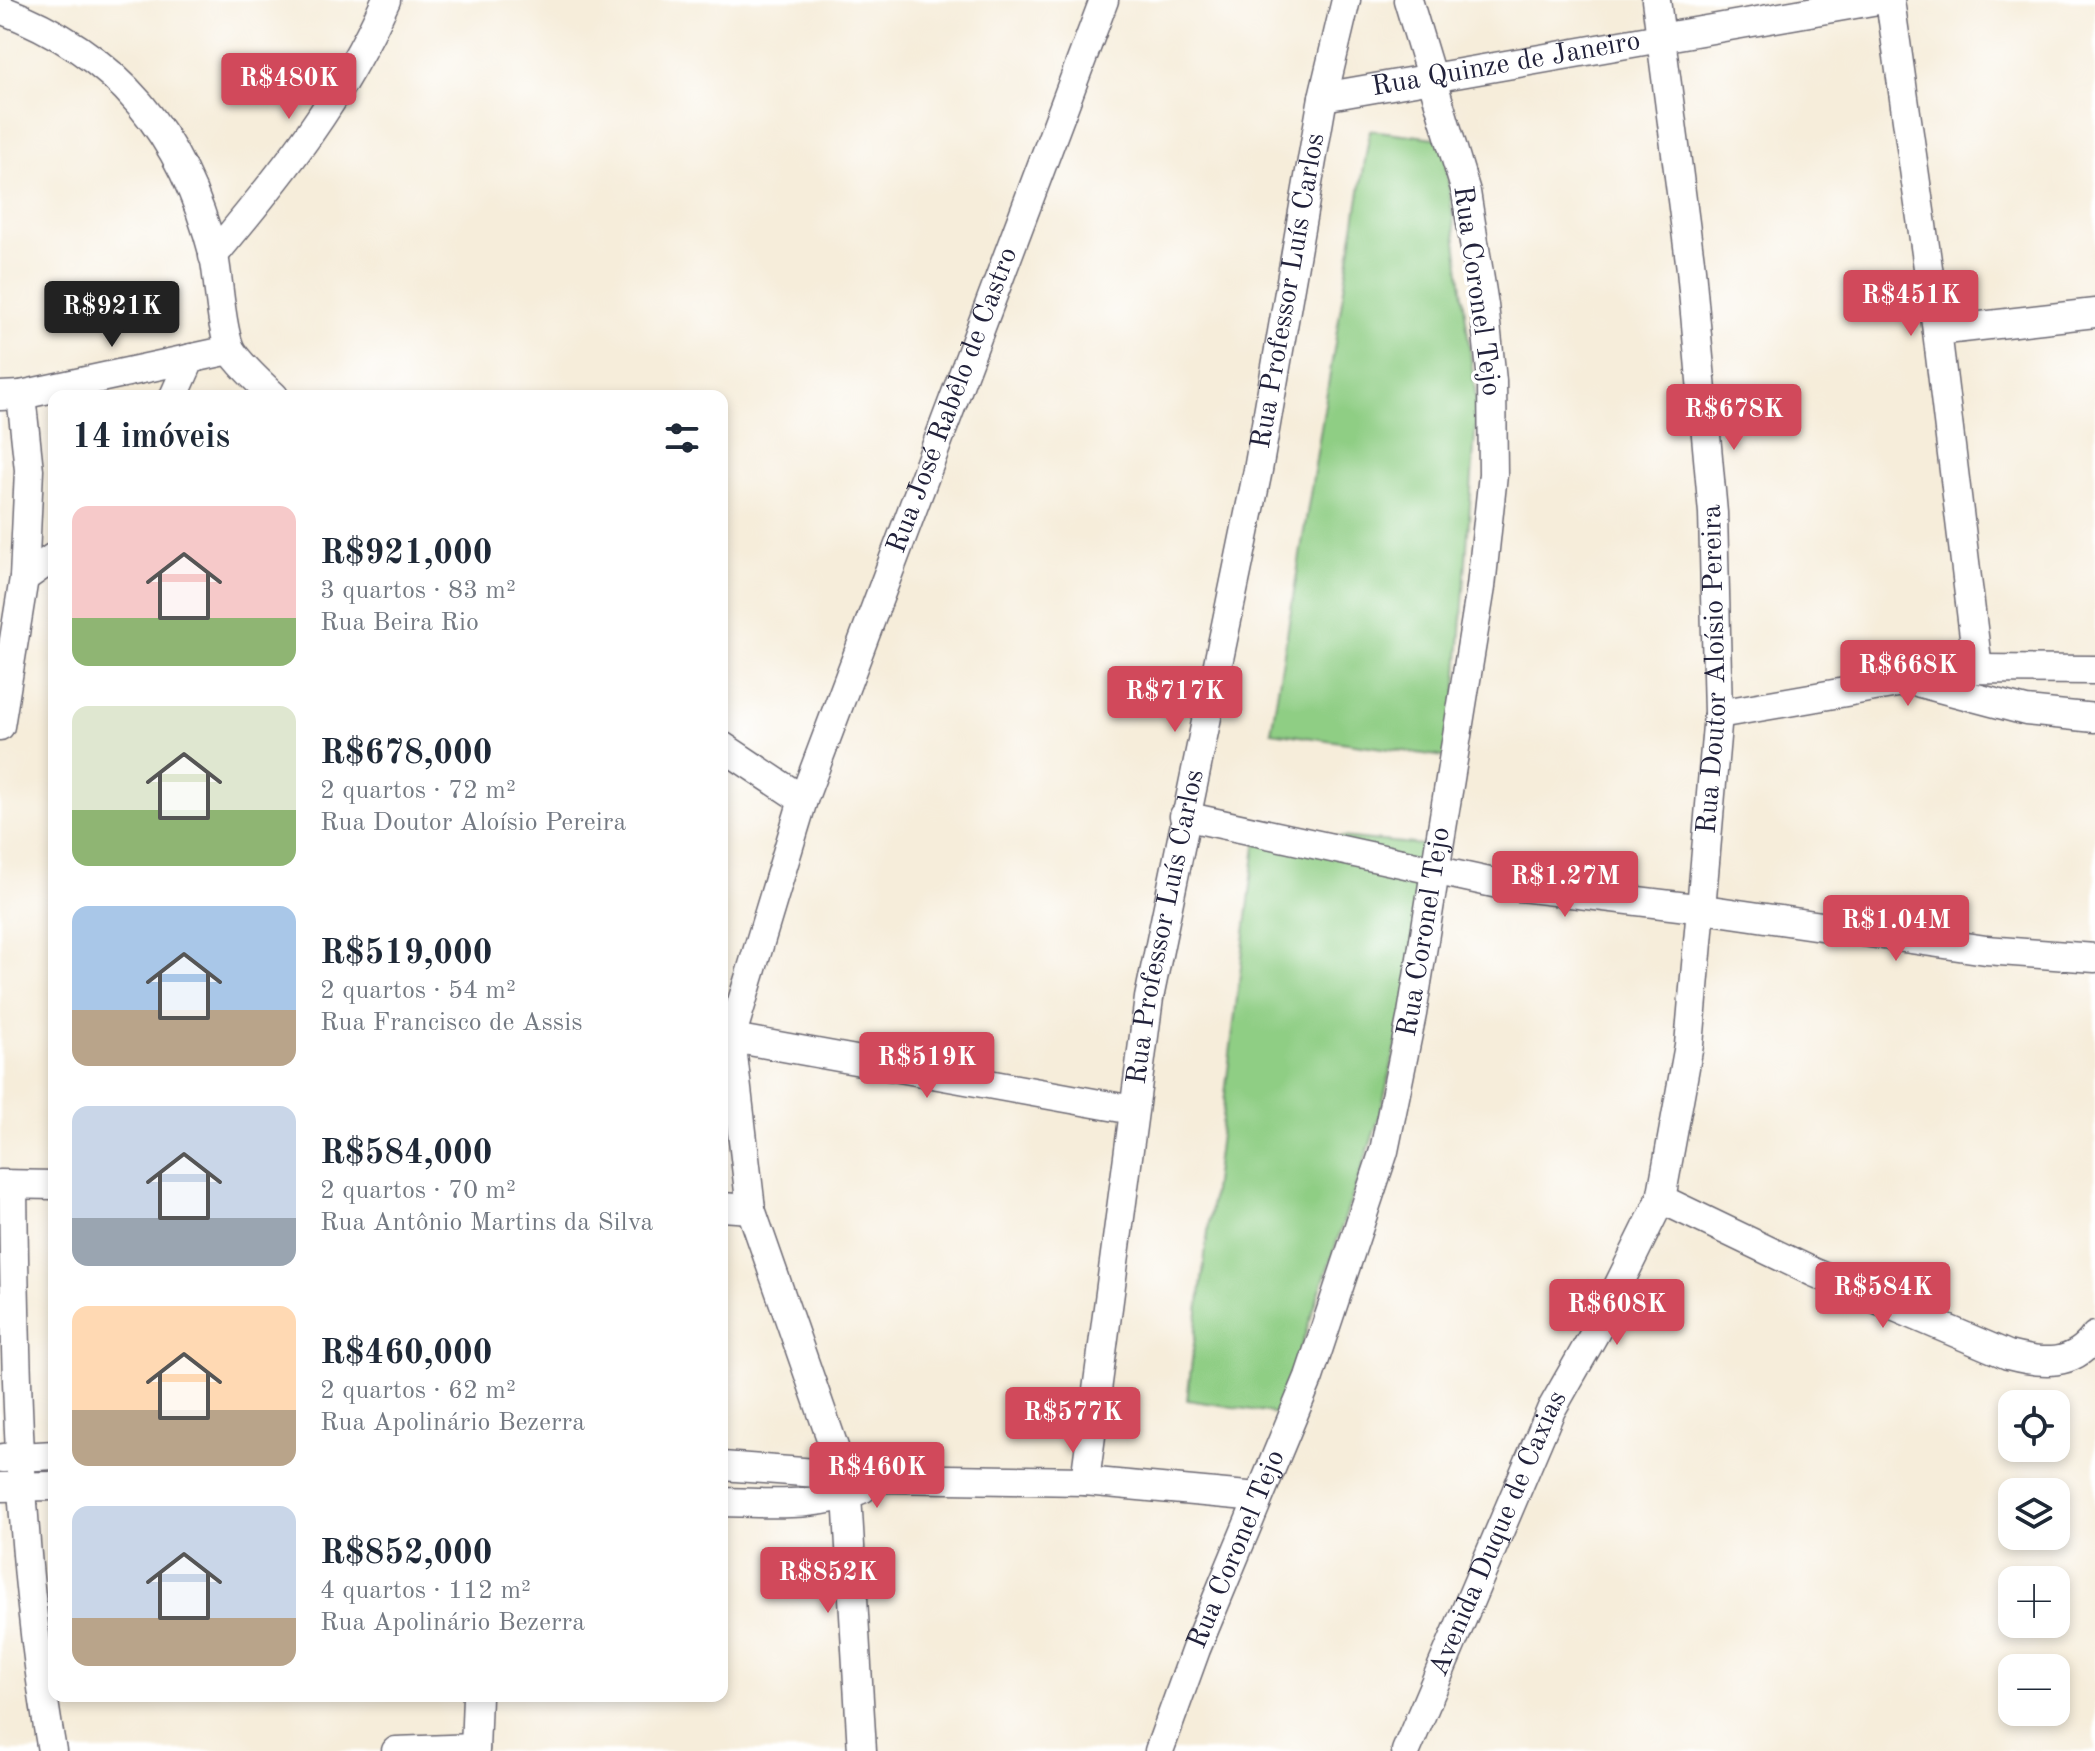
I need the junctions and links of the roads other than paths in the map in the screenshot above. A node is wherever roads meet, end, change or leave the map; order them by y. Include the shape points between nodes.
1 (386, 0) edge
2 (1104, 0) edge
3 (1346, 0) edge
4 (1408, 0) edge
5 (1656, 0) edge
6 (1878, 0) edge
7 (1890, 0) edge
8 (0, 9) edge
9 (1661, 35) junction
10 (1430, 81) junction
11 (1323, 97) junction
12 (213, 256) junction
13 (2095, 313) edge
14 (1937, 331) junction
15 (230, 350) junction
16 (191, 358) junction
17 (177, 390) edge
18 (268, 390) edge
19 (11, 395) edge
20 (48, 561) edge
21 (24, 578) junction
22 (1978, 669) junction
23 (2095, 670) edge
24 (1912, 681) junction
25 (1718, 714) junction
26 (2095, 718) edge
27 (0, 726) edge
28 (728, 750) edge
29 (803, 800) junction
30 (1184, 816) junction
31 (1435, 873) junction
32 (1704, 909) junction
33 (2095, 958) edge
34 (728, 1031) edge
35 (728, 1037) edge
36 (728, 1051) edge
37 (1133, 1110) junction
38 (6, 1184) edge
39 (48, 1185) edge
40 (1661, 1199) junction
41 (728, 1207) edge
42 (751, 1209) junction
43 (2095, 1336) edge
44 (48, 1455) edge
45 (10, 1457) edge
46 (728, 1467) edge
47 (1085, 1481) junction
48 (845, 1484) junction
49 (10, 1486) edge
50 (48, 1486) edge
51 (1258, 1497) junction
52 (728, 1502) edge
53 (477, 1702) edge
54 (475, 1750) edge
55 (52, 1751) edge
56 (396, 1751) edge
57 (862, 1751) edge
58 (1159, 1751) edge
59 (1406, 1751) edge

1 - 12 street via 329,109
2 - 29 street, Rua José Rabêlo de Castro
3 - 11 street, Rua Professor Luís Carlos
4 - 10 street, Rua Coronel Tejo
5 - 9 street, Rua Doutor Aloísio Pereira
6 - 9 street, Rua Quinze de Janeiro
7 - 14 street
8 - 12 street via 31,20 80,49 156,120 183,169
9 - 10 street, Rua Quinze de Janeiro
9 - 25 street, Rua Doutor Aloísio Pereira via 1691,269 1712,498
10 - 11 street, Rua Quinze de Janeiro
10 - 31 street, Rua Coronel Tejo via 1466,192 1492,381 1493,474 1481,587
11 - 30 street, Rua Professor Luís Carlos via 1258,470
12 - 15 street
13 - 14 street
14 - 22 street
15 - 16 street
15 - 18 street
16 - 17 street
16 - 19 street
19 - 21 street via 29,470
20 - 21 street
21 - 27 street
22 - 23 street
22 - 24 street
24 - 25 street
24 - 26 street via 2026,711
25 - 32 street, Rua Doutor Aloísio Pereira
28 - 29 street
29 - 34 street, Rua José Rabêlo de Castro
30 - 31 street
30 - 37 street, Rua Professor Luís Carlos
31 - 32 street
31 - 51 street, Rua Coronel Tejo via 1384,1151 1309,1377
32 - 33 street via 1986,950
32 - 40 street, Avenida Duque de Caxias via 1689,1045
35 - 37 street
36 - 42 street
37 - 47 street, Rua Professor Luís Carlos
38 - 39 street
38 - 45 street
40 - 43 street via 1813,1272 2008,1355 2062,1361 2076,1356
40 - 59 street, Avenida Duque de Caxias via 1551,1410
41 - 42 street
42 - 48 street
44 - 45 street
45 - 49 street
46 - 48 street
47 - 48 street via 884,1478
47 - 51 street
48 - 52 street via 787,1503
48 - 57 street
49 - 50 street
49 - 55 street
51 - 58 street, Rua Coronel Tejo
53 - 54 street
54 - 56 street

